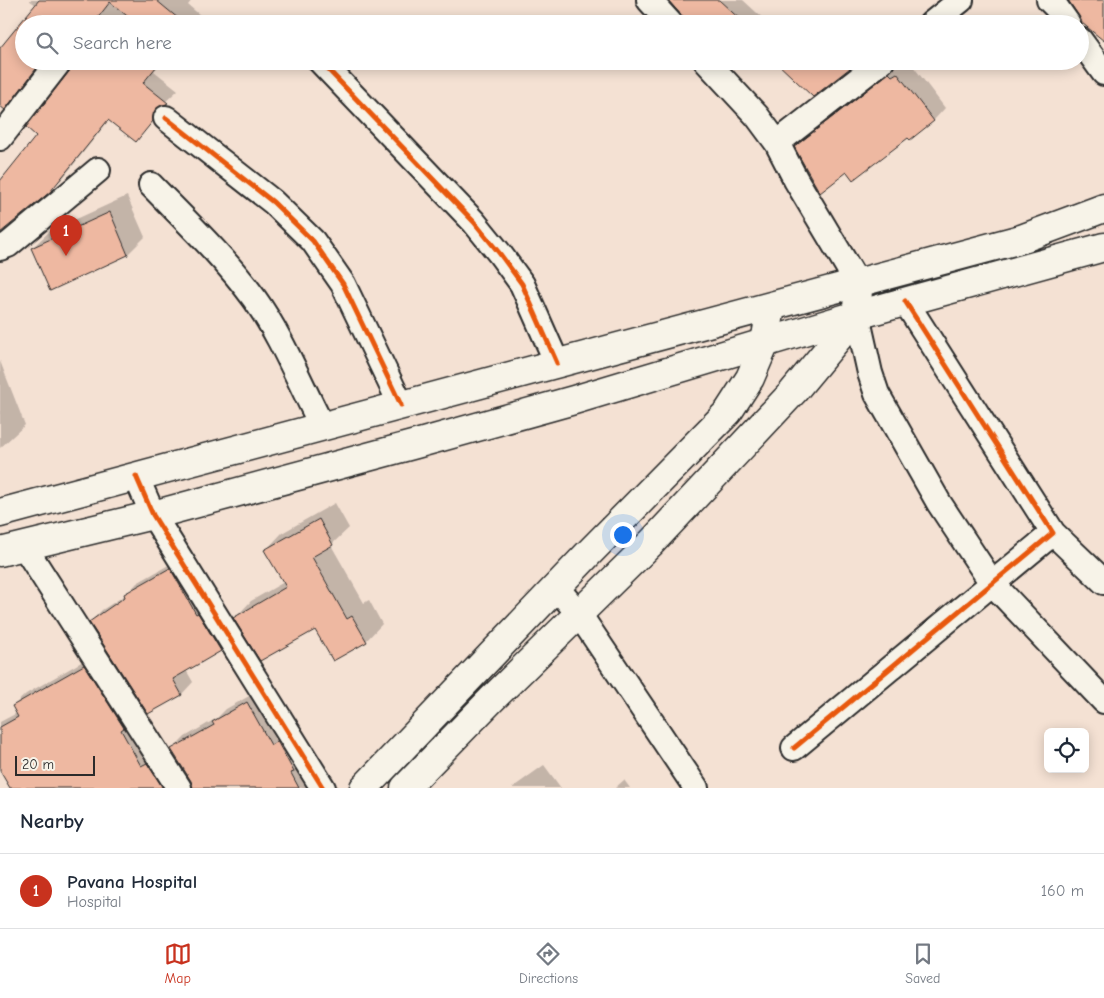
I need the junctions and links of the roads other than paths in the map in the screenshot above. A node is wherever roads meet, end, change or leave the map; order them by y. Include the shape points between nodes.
1 (648, 0) edge
2 (961, 0) edge
3 (662, 15) edge
4 (942, 15) edge
5 (1089, 52) edge
6 (53, 70) edge
7 (329, 70) edge
8 (714, 70) edge
9 (870, 70) edge
10 (1104, 73) edge
11 (166, 118) dead end
12 (0, 138) edge
13 (777, 142) junction
14 (98, 170) dead end
15 (151, 185) dead end
16 (1104, 208) edge
17 (1104, 247) edge
18 (0, 248) edge
19 (858, 284) junction
20 (905, 301) junction
21 (771, 306) junction
22 (857, 315) junction
23 (765, 343) junction
24 (556, 363) junction
25 (401, 405) junction
26 (322, 426) junction
27 (136, 476) junction
28 (0, 513) edge
29 (153, 515) junction
30 (1053, 533) junction
31 (12, 549) edge
32 (1104, 582) edge
33 (992, 583) junction
34 (556, 588) junction
35 (579, 614) junction
36 (1103, 698) edge
37 (794, 748) dead end
38 (694, 787) edge
39 (180, 788) edge
40 (323, 788) edge
41 (364, 788) edge
42 (405, 788) edge

1 - 3 street
2 - 4 street
5 - 10 street
6 - 12 street
7 - 24 street via 474,222 500,254 522,284
8 - 13 street
9 - 13 street
11 - 25 street via 273,202 313,241 343,284
13 - 19 street
14 - 18 street via 8,245
15 - 26 street via 232,269 255,300 275,332
16 - 19 main road via 1020,239
17 - 20 main road
19 - 21 main road
19 - 22 main road
20 - 22 main road
20 - 30 street
21 - 23 main road
21 - 24 main road
22 - 23 main road
22 - 33 street via 877,394 939,503
22 - 35 main road via 793,392 720,471
23 - 29 main road via 555,405
23 - 34 main road via 750,378 728,412
24 - 25 main road
25 - 26 main road
26 - 27 main road
27 - 28 main road
27 - 29 street
29 - 31 main road
29 - 40 street
30 - 32 street
30 - 33 street
31 - 39 street
33 - 36 street
33 - 37 street
34 - 35 street
34 - 41 main road
35 - 38 street
35 - 42 main road

